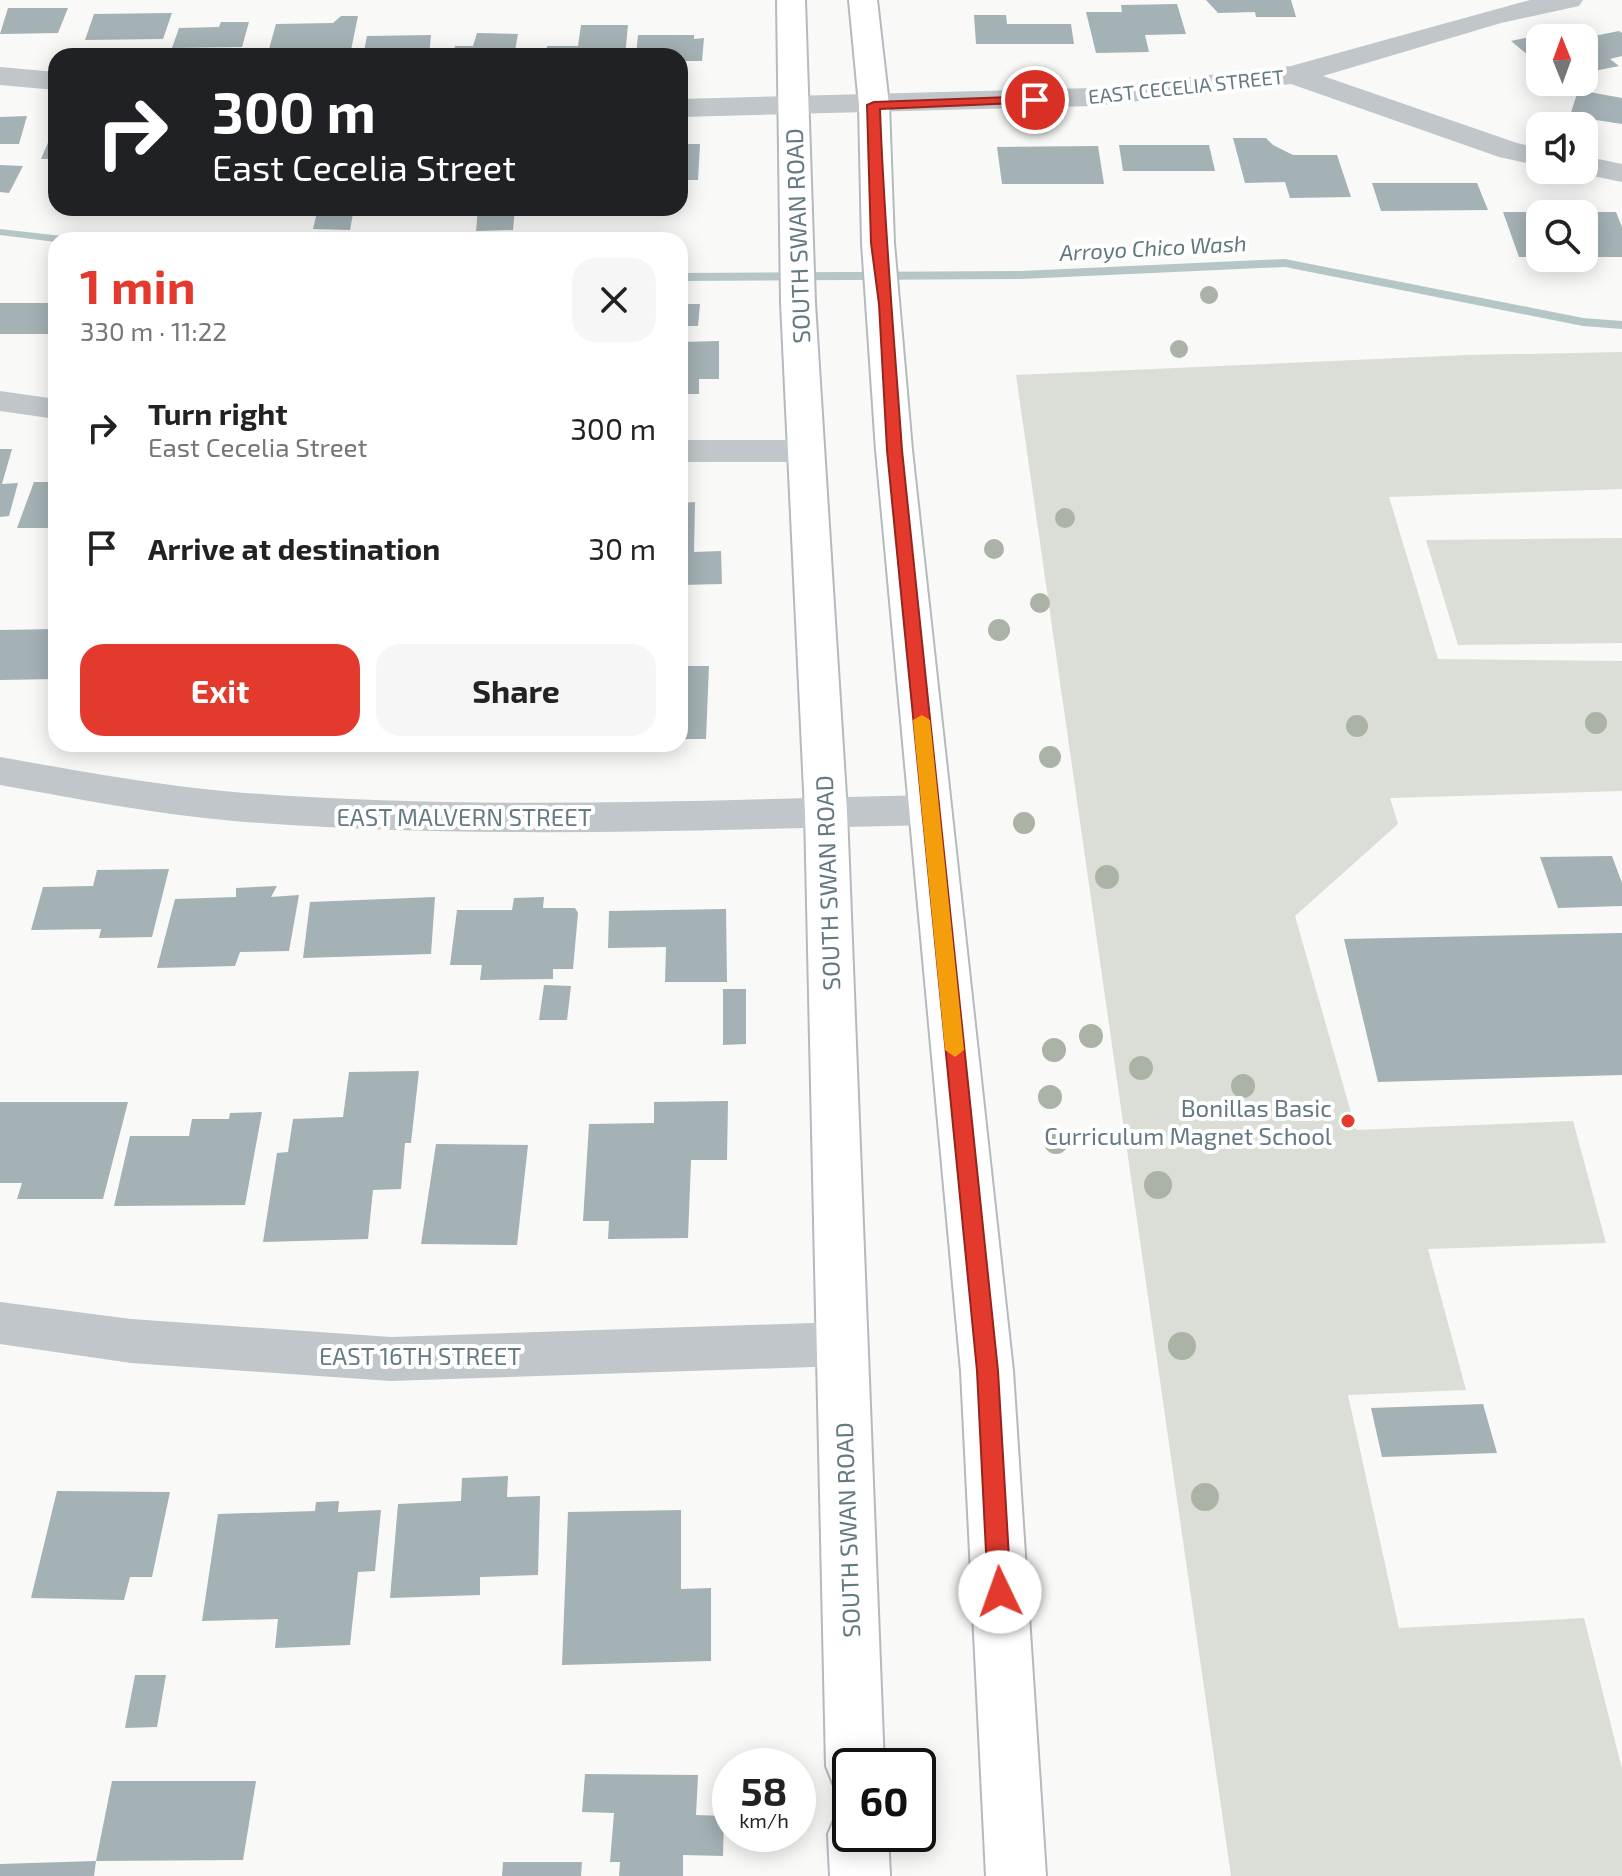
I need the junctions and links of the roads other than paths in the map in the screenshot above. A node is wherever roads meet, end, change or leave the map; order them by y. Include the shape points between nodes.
1 (791, 0) edge
2 (863, 0) edge
3 (1569, 0) edge
4 (1293, 75) junction
5 (0, 76) edge
6 (48, 80) edge
7 (874, 105) junction
8 (793, 106) junction
9 (688, 108) edge
10 (1526, 154) edge
11 (1598, 168) edge
12 (1622, 173) edge
13 (0, 401) edge
14 (48, 408) edge
15 (688, 451) edge
16 (807, 451) junction
17 (0, 771) edge
18 (931, 810) junction
19 (826, 812) junction
20 (0, 1323) edge
21 (841, 1344) junction
22 (854, 1748) edge
23 (859, 1852) edge
24 (860, 1876) edge
25 (1016, 1876) edge

1 - 8 main road, SOUTH SWAN ROAD
2 - 7 main road
3 - 4 street, EAST CECELIA STREET
4 - 7 street, EAST CECELIA STREET via 1094,97
4 - 10 street
5 - 6 street
7 - 8 street, EAST CECELIA STREET
7 - 18 main road via 894,450
8 - 9 street, EAST CECELIA STREET
8 - 16 main road, SOUTH SWAN ROAD
11 - 12 street
13 - 14 street
15 - 16 street
16 - 19 main road, SOUTH SWAN ROAD
17 - 19 street, EAST MALVERN STREET via 160,799 309,814 480,819
18 - 19 street, EAST MALVERN STREET
18 - 25 main road via 987,1371
19 - 21 main road, SOUTH SWAN ROAD
20 - 21 street, EAST 16TH STREET via 131,1341 391,1359
21 - 22 main road, SOUTH SWAN ROAD
23 - 24 main road

